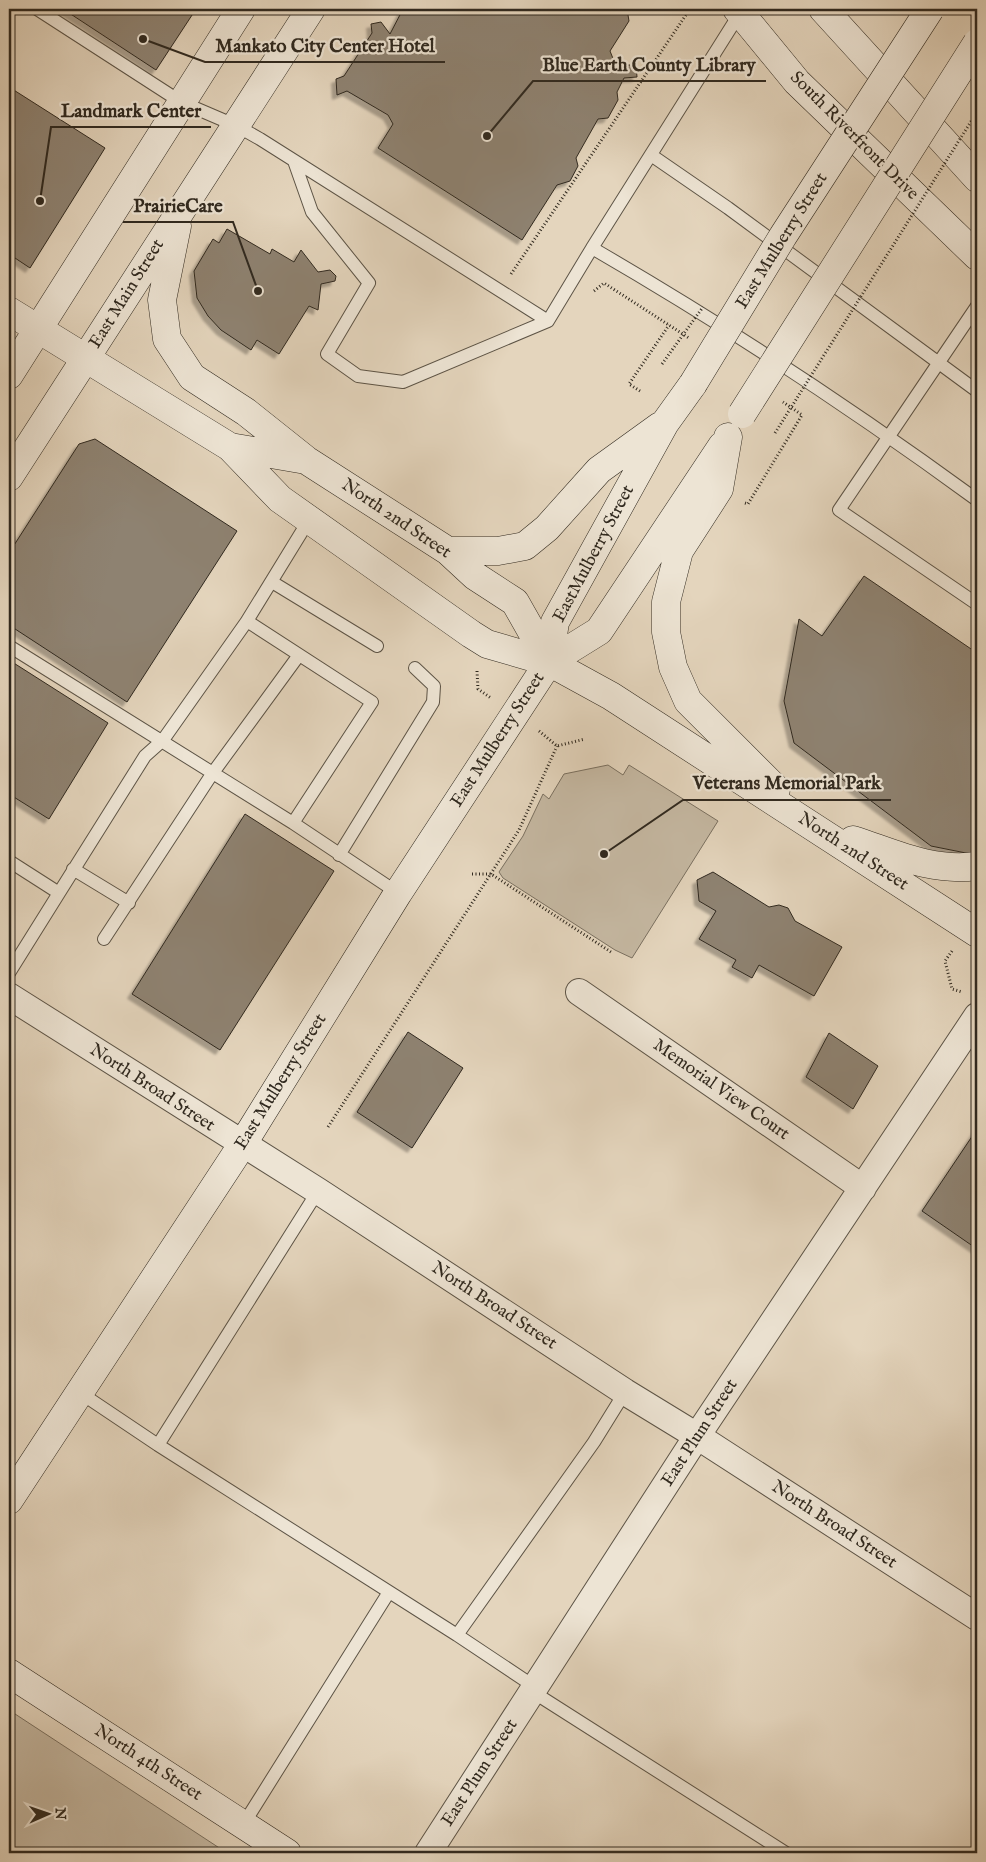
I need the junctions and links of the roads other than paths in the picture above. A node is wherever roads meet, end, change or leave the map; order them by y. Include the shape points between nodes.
1 (37, 9) edge
2 (242, 9) edge
3 (311, 9) edge
4 (823, 9) edge
5 (930, 9) edge
6 (738, 11) edge
7 (977, 43) edge
8 (181, 102) junction
9 (237, 126) junction
10 (651, 155) junction
11 (294, 161) junction
12 (977, 178) edge
13 (180, 210) junction
14 (592, 248) junction
15 (977, 256) edge
16 (977, 306) edge
17 (9, 310) edge
18 (548, 321) junction
19 (39, 329) junction
20 (86, 360) junction
21 (939, 363) junction
22 (9, 375) edge
23 (693, 384) joint
24 (977, 391) edge
25 (665, 422) junction
26 (890, 436) junction
27 (728, 437) junction
28 (230, 448) junction
29 (306, 460) junction
30 (9, 477) edge
31 (977, 500) edge
32 (310, 520) junction
33 (448, 551) junction
34 (272, 582) junction
35 (977, 604) edge
36 (247, 621) junction
37 (9, 646) edge
38 (377, 646) dead end
39 (299, 655) junction
40 (549, 662) junction
41 (416, 668) dead end
42 (163, 740) junction
43 (212, 774) junction
44 (293, 823) junction
45 (815, 828) junction
46 (339, 855) junction
47 (9, 861) edge
48 (977, 866) edge
49 (73, 869) junction
50 (58, 893) junction
51 (398, 894) junction
52 (129, 903) junction
53 (973, 930) edge
54 (104, 939) dead end
55 (9, 973) edge
56 (579, 992) dead end
57 (9, 996) edge
58 (973, 1005) edge
59 (242, 1145) junction
60 (863, 1188) junction
61 (318, 1191) junction
62 (79, 1392) junction
63 (625, 1392) junction
64 (697, 1436) junction
65 (158, 1445) junction
66 (9, 1500) edge
67 (389, 1592) junction
68 (977, 1618) edge
69 (457, 1635) junction
70 (9, 1673) edge
71 (534, 1689) junction
72 (243, 1825) junction
73 (287, 1853) edge
74 (428, 1853) edge
75 (786, 1853) edge

1 - 8 lane
2 - 8 main road
3 - 9 main road, East Main Street
4 - 12 main road
5 - 23 main road, East Mulberry Street, bridge via 783,236
6 - 10 lane
6 - 15 main road, South Riverfront Drive via 797,82
7 - 27 main road, EastMulberry Street, bridge
8 - 9 lane
8 - 19 main road
9 - 11 lane
9 - 13 main road, East Main Street
10 - 14 lane
10 - 21 lane
11 - 18 lane
11 - 18 lane via 312,212 369,283 327,354 358,376 404,382
13 - 20 main road, East Main Street
13 - 29 main road via 162,300 167,339 192,377 246,412
14 - 18 lane
14 - 26 lane via 670,293
16 - 21 lane
17 - 19 main road, North 2nd Street
19 - 20 main road, North 2nd Street
19 - 22 main road
20 - 28 main road, North 2nd Street
20 - 30 main road, East Main Street
21 - 24 lane
21 - 26 lane
23 - 25 main road, EastMulberry Street
25 - 33 main road via 599,470 547,528 524,546 498,551
25 - 40 main road, EastMulberry Street via 555,622
26 - 31 lane
26 - 35 lane via 839,510
27 - 40 main road, EastMulberry Street via 599,631
27 - 45 main road via 719,489 679,551 666,602 668,640 674,667 688,701
28 - 29 main road, North 2nd Street
28 - 32 main road, North 2nd Street via 280,499
29 - 33 main road, North 2nd Street
32 - 34 lane
32 - 40 main road, North 2nd Street via 487,644
33 - 40 main road, North 2nd Street via 475,576 516,602
34 - 36 lane
34 - 38 lane
36 - 39 lane
36 - 42 lane
37 - 42 lane
39 - 43 lane
39 - 44 lane via 372,702
40 - 45 main road, North 2nd Street via 611,696
40 - 51 main road, East Mulberry Street
41 - 46 lane via 434,686 433,702
42 - 43 lane
42 - 49 lane via 145,756
43 - 44 lane
43 - 52 lane
44 - 46 lane
45 - 48 main road via 934,867
45 - 53 main road, North 2nd Street
46 - 51 lane
47 - 50 lane
49 - 50 lane
49 - 52 lane
50 - 55 lane
51 - 59 main road, East Mulberry Street
52 - 54 lane
56 - 60 street, Memorial View Court
57 - 59 street, North Broad Street
58 - 60 street, East Plum Street
59 - 61 street, North Broad Street
59 - 62 main road, East Mulberry Street
60 - 64 street, East Plum Street
61 - 63 street, North Broad Street
61 - 65 lane
62 - 65 lane
62 - 66 main road, East Mulberry Street
63 - 64 street, North Broad Street
63 - 69 lane via 594,1442
64 - 68 street, North Broad Street
64 - 71 street, East Plum Street
65 - 67 lane
67 - 69 lane
67 - 72 lane
69 - 71 lane
70 - 72 main road, North 4th Street
71 - 74 street, East Plum Street
71 - 75 lane
72 - 73 main road, North 4th Street

